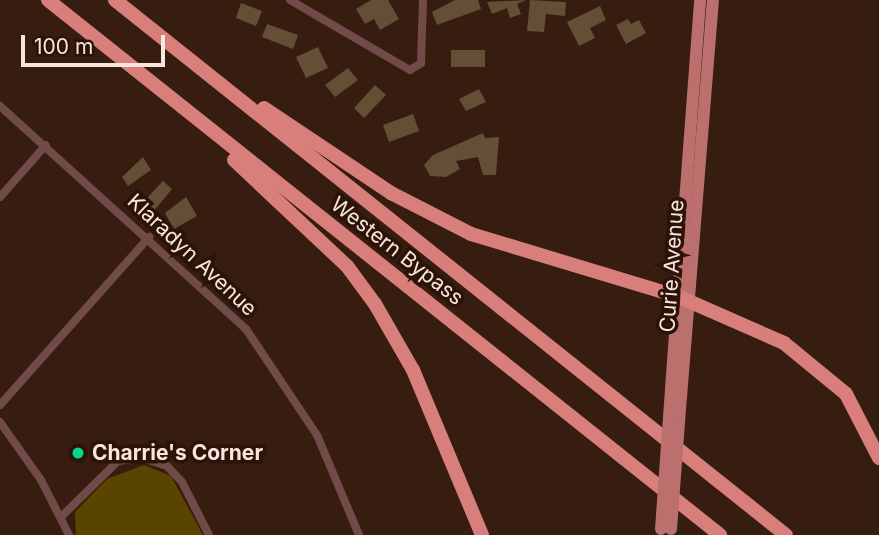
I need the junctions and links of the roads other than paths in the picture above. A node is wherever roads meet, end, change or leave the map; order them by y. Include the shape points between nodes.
1 (48, 0) edge
2 (115, 0) edge
3 (290, 0) edge
4 (423, 0) edge
5 (700, 0) edge
6 (713, 0) edge
7 (211, 77) junction
8 (151, 83) junction
9 (0, 106) edge
10 (46, 145) junction
11 (0, 197) edge
12 (149, 237) junction
13 (683, 298) junction
14 (0, 405) edge
15 (0, 422) edge
16 (879, 458) edge
17 (62, 516) junction
18 (666, 532) edge
19 (69, 535) edge
20 (209, 535) edge
21 (359, 535) edge
22 (482, 535) edge
23 (720, 535) edge
24 (786, 535) edge

1 - 8 highway, Western Bypass
2 - 7 highway, Western Bypass
3 - 4 street via 410,69 421,63
5 - 13 main road, Curie Avenue
6 - 13 main road, Curie Avenue
7 - 13 highway via 450,225 515,251
7 - 24 highway, Western Bypass
8 - 22 highway via 312,232 375,304 413,370
8 - 23 highway, Western Bypass
9 - 10 street, Klaradyn Avenue
10 - 11 street
10 - 12 street, Klaradyn Avenue
12 - 14 street
12 - 21 street, Klaradyn Avenue via 229,309 268,357 317,435
13 - 16 highway via 784,343 819,366 857,409
13 - 18 main road, Curie Avenue, bridge
15 - 17 street
17 - 19 street
17 - 20 street via 118,461 142,458 167,466 182,482

